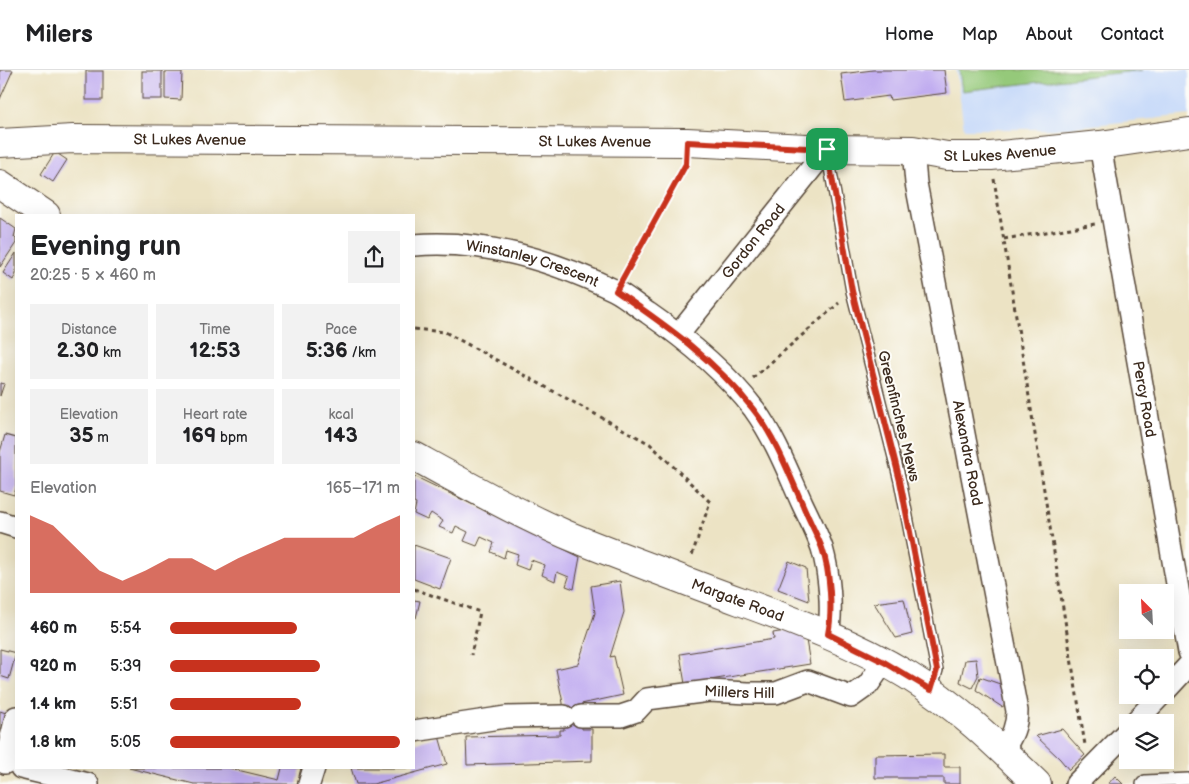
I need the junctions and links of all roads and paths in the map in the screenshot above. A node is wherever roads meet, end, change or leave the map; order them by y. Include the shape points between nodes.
1 (1189, 132) edge
2 (687, 142) junction
3 (0, 143) edge
4 (1100, 145) junction
5 (827, 149) junction
6 (914, 150) junction
7 (991, 156) junction
8 (0, 184) edge
9 (45, 214) edge
10 (1113, 221) junction
11 (1004, 239) junction
12 (415, 245) edge
13 (616, 291) junction
14 (852, 291) junction
15 (415, 330) edge
16 (679, 334) junction
17 (738, 392) junction
18 (415, 457) edge
19 (0, 522) edge
20 (15, 527) edge
21 (683, 580) junction
22 (415, 589) edge
23 (828, 634) junction
24 (1189, 652) edge
25 (471, 655) dead end
26 (884, 662) junction
27 (1189, 665) edge
28 (1174, 681) edge
29 (931, 690) junction
30 (1152, 704) edge
31 (1143, 714) edge
32 (15, 727) edge
33 (415, 731) edge
34 (1119, 741) edge
35 (1003, 751) junction
36 (11, 765) edge
37 (1094, 767) junction
38 (27, 769) edge
39 (314, 769) edge
40 (1189, 779) edge
41 (88, 784) edge
42 (309, 784) edge
43 (1037, 784) edge
44 (1076, 784) edge
45 (1142, 784) edge

1 - 4 street, St Lukes Avenue
2 - 3 street, St Lukes Avenue via 73,140
2 - 5 street, St Lukes Avenue
2 - 13 path via 686,164
4 - 7 street, St Lukes Avenue
4 - 10 street, Percy Road
5 - 6 street, St Lukes Avenue
5 - 14 lane, Greenfinches Mews
5 - 16 street, Gordon Road
6 - 7 street, St Lukes Avenue via 946,156
6 - 35 street, Alexandra Road via 916,183 1017,711 1015,732
7 - 11 path
8 - 9 street
10 - 11 path
10 - 24 street, Percy Road
11 - 37 path via 1085,748
12 - 13 street, Winstanley Crescent via 435,243 502,250 558,266
13 - 16 street, Winstanley Crescent
14 - 17 path
14 - 29 lane, Greenfinches Mews via 902,490 937,670
15 - 21 path via 445,332 650,444 710,502
16 - 17 street, Winstanley Crescent
17 - 23 street, Winstanley Crescent via 754,410 780,453 822,549 831,608
18 - 21 street, Margate Road via 564,533
19 - 20 street
21 - 23 street, Margate Road
22 - 25 path via 480,612
23 - 26 street, Margate Road
26 - 29 street, Margate Road
26 - 33 street, Millers Hill via 868,685 851,697 808,681 776,693 709,691 647,698 636,711 621,716 506,717
27 - 28 street
29 - 35 street, Margate Road
30 - 31 street
32 - 36 street
34 - 37 street
35 - 43 street, Margate Road
37 - 44 street
38 - 41 street
39 - 42 street
40 - 45 lane via 1145,781

